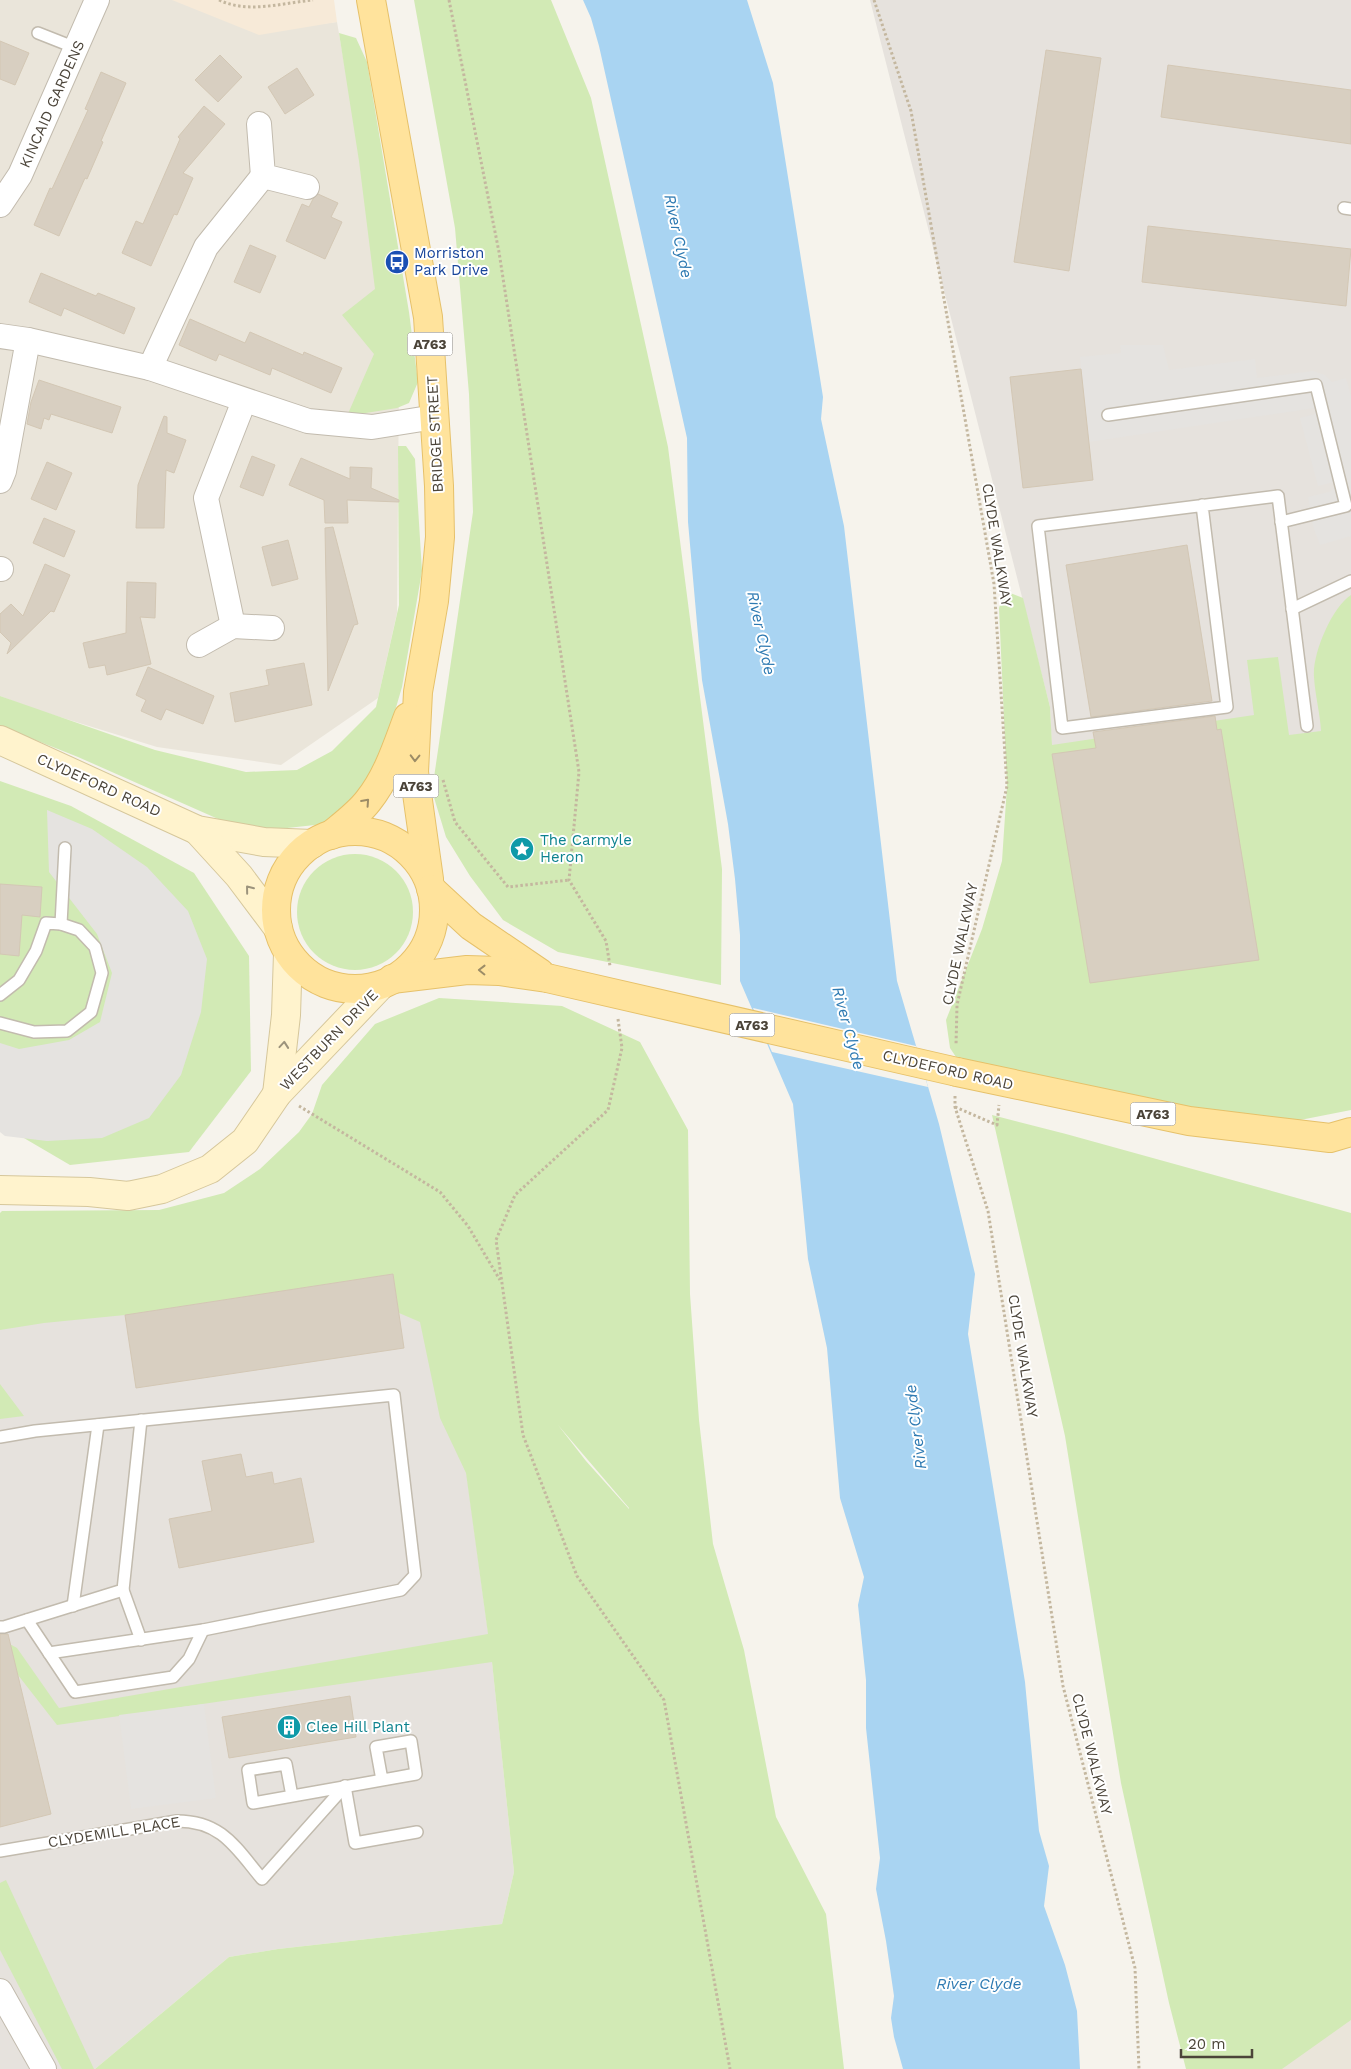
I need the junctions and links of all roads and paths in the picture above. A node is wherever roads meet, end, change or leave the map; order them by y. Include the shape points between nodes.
1 (97, 0) edge
2 (219, 0) edge
3 (313, 0) edge
4 (371, 0) edge
5 (449, 0) edge
6 (874, 0) edge
7 (38, 33) dead end
8 (76, 48) junction
9 (259, 124) dead end
10 (263, 176) junction
11 (307, 187) dead end
12 (0, 205) edge
13 (0, 336) edge
14 (28, 340) junction
15 (150, 368) junction
16 (244, 401) junction
17 (1108, 415) dead end
18 (434, 417) junction
19 (0, 481) edge
20 (1202, 505) junction
21 (1281, 522) junction
22 (1351, 581) edge
23 (1292, 609) junction
24 (234, 626) junction
25 (272, 628) dead end
26 (199, 645) dead end
27 (418, 692) junction
28 (1307, 726) dead end
29 (0, 740) edge
30 (442, 776) dead end
31 (197, 830) junction
32 (321, 840) junction
33 (65, 848) dead end
34 (569, 880) junction
35 (430, 884) junction
36 (61, 924) junction
37 (283, 940) junction
38 (610, 970) dead end
39 (547, 978) junction
40 (386, 983) junction
41 (0, 994) edge
42 (618, 1019) dead end
43 (0, 1023) edge
44 (956, 1071) junction
45 (1000, 1082) junction
46 (277, 1094) junction
47 (955, 1107) junction
48 (1351, 1132) edge
49 (0, 1190) edge
50 (502, 1282) junction
51 (142, 1420) junction
52 (98, 1425) junction
53 (0, 1437) edge
54 (123, 1590) junction
55 (73, 1606) junction
56 (28, 1620) junction
57 (0, 1627) edge
58 (203, 1630) junction
59 (141, 1640) junction
60 (50, 1653) junction
61 (382, 1780) dead end
62 (345, 1786) junction
63 (292, 1796) junction
64 (417, 1832) dead end
65 (0, 1851) edge
66 (3, 2004) edge
67 (44, 2069) edge
68 (730, 2069) edge
69 (1139, 2069) edge

1 - 8 street, KINCAID GARDENS
2 - 3 path via 248,8
4 - 18 main road, BRIDGE STREET / A763 via 428,318
5 - 34 path via 499,252 579,772
6 - 44 path, CLYDE WALKWAY via 911,111 994,584 1007,786 957,1005
7 - 8 lane
8 - 12 street, KINCAID GARDENS via 20,175
9 - 10 street
10 - 11 street
10 - 15 street via 206,246
13 - 14 street
14 - 15 street
14 - 19 street
15 - 16 street
16 - 18 street via 308,421 372,427
16 - 24 street via 206,498
17 - 21 lane via 1316,386 1346,506
18 - 27 main road, BRIDGE STREET / A763 via 440,537 434,601
20 - 20 lane via 1038,526 1062,728 1227,707
20 - 21 lane via 1278,496
21 - 23 lane
22 - 23 lane
23 - 28 lane
24 - 25 street
24 - 26 street
32 -> 27 main road, BRIDGE STREET / A763 via 367,803 378,787 390,766
27 -> 35 main road, BRIDGE STREET / A763 via 414,772
29 - 31 street, CLYDEFORD ROAD
30 - 34 path via 455,822 508,887
31 - 32 street, CLYDEFORD ROAD via 264,842
37 -> 31 street, CLYDEFORD ROAD via 244,883
32 - 35 main road via 344,831 370,832 394,840 414,857
32 - 37 main road via 298,855 283,877 276,902
33 - 36 lane
34 - 38 path via 606,941
35 - 39 main road, CLYDEFORD ROAD / A763 via 471,926
35 - 40 main road via 435,904 432,930 422,954 404,974
36 - 41 lane via 46,923 36,951 20,980
36 - 43 lane via 79,930 95,947 102,973 91,1012 67,1031 34,1032
37 - 40 main road via 305,972 328,985 354,990
46 -> 37 street, WESTBURN DRIVE via 286,1023
39 -> 40 main road, CLYDEFORD ROAD / A763 via 467,970
39 - 44 main road, CLYDEFORD ROAD / A763, bridge
40 - 46 street, WESTBURN DRIVE
42 - 50 path via 622,1048 608,1110 515,1195 496,1240
44 - 45 main road, CLYDEFORD ROAD / A763
44 - 47 path, CLYDE WALKWAY
45 - 47 path via 997,1125
45 - 48 main road, CLYDEFORD ROAD / A763 via 1189,1121 1330,1138
46 - 49 street, WESTBURN DRIVE via 245,1142 210,1169 162,1189 128,1196
46 - 50 path via 440,1192 468,1226
47 - 69 path, CLYDE WALKWAY via 988,1211 1063,1686 1135,1968
50 - 68 path via 523,1435 577,1576 664,1700
51 - 52 lane
51 - 54 lane
51 - 58 lane via 394,1395 415,1575 401,1590
52 - 53 lane
52 - 55 lane
54 - 55 lane
54 - 59 lane
55 - 56 lane
56 - 57 lane
56 - 60 lane
58 - 59 lane
58 - 60 lane via 189,1659 173,1677 75,1692
59 - 60 lane
61 - 62 lane
62 - 63 lane
62 - 64 lane via 355,1843
62 - 65 lane, CLYDEMILL PLACE via 262,1879 220,1831 192,1821
63 - 63 lane via 254,1802 248,1770 286,1764
66 - 67 street

